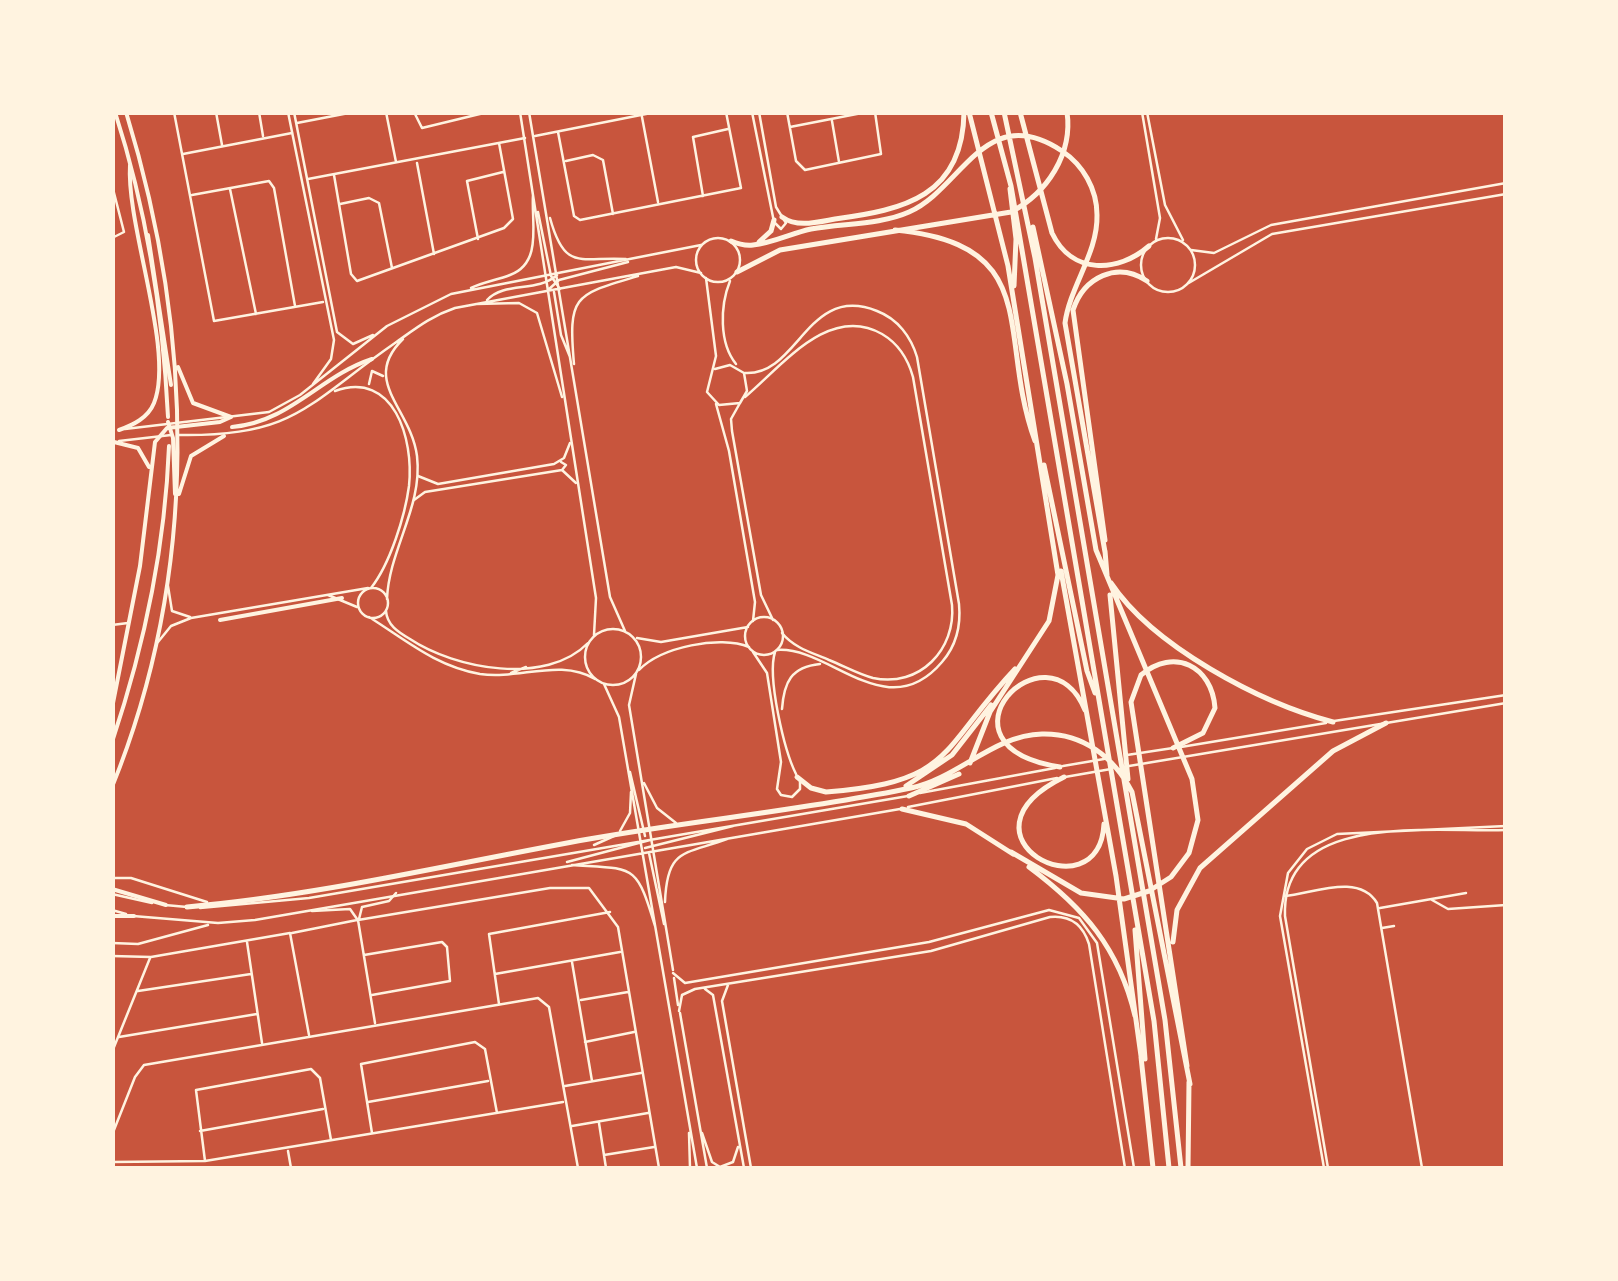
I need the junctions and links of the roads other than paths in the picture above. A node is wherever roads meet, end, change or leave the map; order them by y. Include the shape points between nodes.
1 (115, 112) edge
2 (126, 112) edge
3 (174, 112) edge
4 (216, 112) edge
5 (259, 112) edge
6 (291, 112) edge
7 (354, 112) edge
8 (386, 112) edge
9 (414, 112) edge
10 (488, 112) edge
11 (520, 112) edge
12 (529, 112) edge
13 (656, 112) edge
14 (726, 112) edge
15 (752, 112) edge
16 (758, 112) edge
17 (787, 112) edge
18 (867, 112) edge
19 (875, 112) edge
20 (967, 112) edge
21 (991, 112) edge
22 (1004, 112) edge
23 (1020, 112) edge
24 (1066, 112) edge
25 (1145, 112) edge
26 (642, 116) junction
27 (832, 119) junction
28 (296, 123) junction
29 (729, 128) junction
30 (790, 128) junction
31 (558, 132) junction
32 (292, 133) junction
33 (534, 136) junction
34 (264, 138) junction
35 (524, 138) junction
36 (499, 143) junction
37 (222, 146) junction
38 (182, 154) junction
39 (130, 160) junction
40 (416, 160) junction
41 (564, 161) junction
42 (396, 163) junction
43 (840, 163) junction
44 (504, 172) junction
45 (334, 174) junction
46 (306, 179) junction
47 (1506, 183) edge
48 (112, 185) edge
49 (1011, 186) junction
50 (230, 188) junction
51 (533, 188) junction
52 (1506, 194) edge
53 (190, 195) junction
54 (1023, 195) junction
55 (703, 196) junction
56 (546, 202) junction
57 (338, 204) junction
58 (658, 204) junction
59 (536, 206) junction
60 (613, 214) junction
61 (782, 217) junction
62 (846, 218) junction
63 (774, 220) junction
64 (811, 229) junction
65 (314, 230) junction
66 (895, 230) junction
67 (145, 231) junction
68 (112, 238) edge
69 (478, 240) junction
70 (731, 241) junction
71 (1152, 244) junction
72 (701, 245) junction
73 (755, 245) junction
74 (1188, 246) junction
75 (1191, 250) junction
76 (434, 255) junction
77 (631, 261) junction
78 (392, 269) junction
79 (653, 272) junction
80 (701, 273) junction
81 (734, 275) junction
82 (544, 277) junction
83 (706, 278) junction
84 (1147, 281) junction
85 (553, 282) junction
86 (1187, 284) junction
87 (560, 288) junction
88 (467, 290) junction
89 (546, 291) junction
90 (325, 301) junction
91 (486, 301) junction
92 (470, 304) junction
93 (1015, 304) junction
94 (296, 308) junction
95 (256, 315) junction
96 (387, 326) junction
97 (412, 331) junction
98 (341, 338) junction
99 (334, 340) junction
100 (571, 358) junction
101 (176, 359) junction
102 (372, 359) junction
103 (715, 369) junction
104 (742, 371) junction
105 (384, 377) junction
106 (172, 386) dead end
107 (313, 386) junction
108 (370, 386) junction
109 (329, 393) junction
110 (745, 397) junction
111 (578, 400) junction
112 (715, 403) junction
113 (740, 403) junction
114 (566, 406) junction
115 (231, 417) junction
116 (169, 422) junction
117 (178, 424) junction
118 (232, 427) dead end
119 (116, 431) edge
120 (176, 435) junction
121 (159, 436) junction
122 (224, 436) junction
123 (113, 442) edge
124 (570, 443) junction
125 (169, 446) dead end
126 (560, 462) junction
127 (562, 470) junction
128 (150, 472) junction
129 (418, 476) junction
130 (403, 478) dead end
131 (426, 482) junction
132 (576, 483) junction
133 (409, 484) junction
134 (425, 492) junction
135 (176, 498) junction
136 (414, 500) junction
137 (1105, 552) junction
138 (1057, 554) junction
139 (1102, 566) junction
140 (158, 577) junction
141 (168, 586) junction
142 (369, 588) junction
143 (158, 595) dead end
144 (322, 595) junction
145 (342, 598) junction
146 (387, 599) junction
147 (1072, 602) junction
148 (359, 609) junction
149 (386, 611) junction
150 (191, 618) junction
151 (370, 618) junction
152 (220, 620) dead end
153 (773, 620) junction
154 (754, 621) junction
155 (129, 624) junction
156 (112, 625) edge
157 (748, 627) junction
158 (625, 631) junction
159 (782, 633) junction
160 (594, 635) junction
161 (633, 637) junction
162 (158, 642) junction
163 (1074, 642) junction
164 (588, 643) junction
165 (751, 650) junction
166 (776, 651) junction
167 (1028, 656) junction
168 (820, 664) junction
169 (527, 666) junction
170 (637, 672) junction
171 (509, 675) junction
172 (1014, 675) junction
173 (595, 679) junction
174 (604, 684) junction
175 (1098, 696) junction
176 (1506, 696) edge
177 (1506, 704) edge
178 (112, 708) edge
179 (780, 716) junction
180 (1089, 720) junction
181 (1333, 722) junction
182 (1386, 722) junction
183 (112, 742) edge
184 (1173, 748) junction
185 (1060, 767) junction
186 (629, 771) junction
187 (797, 776) junction
188 (1064, 777) junction
189 (642, 779) junction
190 (112, 787) edge
191 (631, 787) junction
192 (898, 790) junction
193 (909, 796) junction
194 (902, 808) junction
195 (1104, 812) junction
196 (739, 823) junction
197 (1132, 826) junction
198 (1506, 828) edge
199 (706, 829) junction
200 (734, 836) junction
201 (647, 844) junction
202 (588, 848) junction
203 (1011, 852) junction
204 (563, 864) junction
205 (112, 878) edge
206 (112, 892) edge
207 (396, 893) junction
208 (1466, 894) dead end
209 (1285, 896) junction
210 (1431, 900) junction
211 (218, 904) junction
212 (1506, 904) edge
213 (166, 905) joint
214 (187, 907) junction
215 (664, 908) junction
216 (1379, 909) junction
217 (311, 910) junction
218 (611, 912) junction
219 (112, 913) edge
220 (134, 916) joint
221 (1136, 918) junction
222 (358, 920) junction
223 (218, 923) junction
224 (1394, 926) dead end
225 (1380, 928) junction
226 (975, 930) junction
227 (657, 932) junction
228 (667, 932) junction
229 (290, 933) junction
230 (977, 938) junction
231 (247, 941) junction
232 (112, 943) edge
233 (622, 951) junction
234 (364, 955) junction
235 (845, 955) junction
236 (112, 956) edge
237 (151, 957) junction
238 (572, 961) junction
239 (847, 964) junction
240 (1174, 965) junction
241 (673, 973) junction
242 (251, 974) junction
243 (493, 974) junction
244 (694, 981) junction
245 (729, 985) junction
246 (703, 988) junction
247 (695, 990) junction
248 (138, 991) junction
249 (629, 992) junction
250 (371, 996) junction
251 (578, 1000) junction
252 (498, 1004) junction
253 (680, 1010) junction
254 (257, 1014) junction
255 (375, 1025) junction
256 (636, 1032) junction
257 (309, 1036) junction
258 (119, 1037) junction
259 (585, 1042) junction
260 (262, 1044) junction
261 (112, 1052) edge
262 (1141, 1056) junction
263 (643, 1073) junction
264 (490, 1081) junction
265 (592, 1081) junction
266 (1190, 1084) junction
267 (562, 1087) junction
268 (739, 1088) junction
269 (730, 1090) junction
270 (565, 1102) junction
271 (1145, 1102) junction
272 (366, 1103) junction
273 (325, 1109) junction
274 (497, 1113) junction
275 (649, 1113) junction
276 (115, 1119) edge
277 (689, 1121) junction
278 (599, 1122) junction
279 (570, 1127) junction
280 (699, 1129) junction
281 (200, 1131) junction
282 (112, 1134) edge
283 (372, 1134) junction
284 (738, 1136) junction
285 (331, 1141) junction
286 (655, 1146) junction
287 (288, 1149) junction
288 (604, 1155) junction
289 (112, 1162) edge
290 (205, 1162) junction
291 (291, 1168) edge
292 (578, 1168) edge
293 (606, 1168) edge
294 (659, 1168) edge
295 (690, 1168) edge
296 (697, 1168) edge
297 (708, 1168) edge
298 (744, 1168) edge
299 (751, 1168) edge
300 (1125, 1168) edge
301 (1134, 1168) edge
302 (1153, 1168) edge
303 (1168, 1168) edge
304 (1185, 1168) edge
305 (1326, 1168) edge
306 (1422, 1168) edge

1 - 39 main road
2 - 101 main road via 157,229
3 - 38 street
4 - 37 street
5 - 34 street
6 - 28 street
6 - 32 street
7 - 28 street
8 - 42 street
9 - 10 street via 422,128
11 - 35 street
12 - 33 street
13 - 26 street
14 - 29 street
15 - 63 street
16 - 61 street
17 - 30 street
18 - 27 street
19 - 43 street via 881,154
20 - 62 highway via 955,158 926,194 899,209
20 - 93 highway
21 - 49 highway
22 - 54 highway
23 - 71 highway via 1062,251 1100,267 1122,263
24 - 66 highway via 1057,168 1022,206
25 - 71 street via 1160,218
25 - 74 street via 1164,204
26 - 31 street
26 - 58 street
27 - 30 street
27 - 43 street
28 - 46 street
29 - 55 street via 693,137
29 - 55 street via 741,188
30 - 43 street via 799,168
31 - 33 street
31 - 41 street
32 - 34 street
32 - 65 street
33 - 56 street
34 - 37 street
35 - 36 street
35 - 51 street
36 - 40 street
36 - 44 street
37 - 38 street
38 - 53 street
39 - 67 main road
39 - 119 main road via 157,389 146,415
40 - 42 street
40 - 76 street
41 - 60 street via 594,154 603,160
41 - 60 street via 576,220
42 - 45 street
44 - 69 street via 513,219
44 - 69 street via 467,181
45 - 46 street
45 - 57 street
46 - 65 street
47 - 75 street via 1270,225 1214,253
48 - 68 street via 124,232
49 - 93 highway
49 - 175 highway
50 - 53 street
50 - 94 street via 264,180 274,188
50 - 95 street
51 - 59 street
51 - 88 street via 527,263
52 - 86 street via 1272,234
53 - 95 street via 214,320
54 - 139 highway
54 - 197 highway
55 - 58 street
56 - 77 street via 557,241 570,257
56 - 85 street
57 - 78 street via 369,198 379,204
57 - 78 street via 353,279
58 - 60 street
59 - 82 street
59 - 85 street
61 - 62 highway via 797,224
61 - 63 street via 783,229
62 - 64 highway
63 - 73 highway
64 - 73 highway
64 - 137 highway via 905,214 974,152 1001,140 1039,140 1075,162 1092,189 1098,219 1066,313
65 - 90 street
65 - 98 street
66 - 81 highway via 772,252
66 - 147 highway via 932,233 965,246 998,278
67 - 106 main road
67 - 116 main road
69 - 76 street
70 - 72 street via 718,237
70 - 73 highway
70 - 81 street via 739,252
71 - 74 street via 1171,238
71 - 84 street via 1142,263
72 - 77 street
72 - 80 street
74 - 75 street
75 - 86 street via 1194,272
76 - 78 street
77 - 85 street
79 - 80 street via 682,267
79 - 87 street
79 - 111 street via 590,290 573,308
80 - 83 street
81 - 83 street via 719,282
81 - 104 street via 723,324 729,355
82 - 85 street
82 - 88 street
83 - 103 street
84 - 86 street via 1166,292
84 - 137 highway via 1130,272 1107,274 1083,290 1073,310
85 - 87 street
85 - 87 street
85 - 89 street
85 - 91 street via 498,292
85 - 100 street
87 - 100 street
88 - 96 street
89 - 91 street
89 - 114 street
90 - 94 street
90 - 99 street
91 - 92 street
92 - 97 street
92 - 114 street via 519,303 537,313
93 - 138 highway
94 - 95 street
96 - 98 street via 359,342
96 - 107 street
97 - 102 street
97 - 105 street via 386,358
98 - 99 street
99 - 107 street via 332,359
100 - 111 street
101 - 115 main road via 193,403
101 - 117 main road
102 - 109 street
102 - 118 main road via 280,415
103 - 104 street
103 - 112 street via 706,386
104 - 110 street
104 - 168 street via 768,369 819,318 842,307 868,308 892,320 917,357 959,604 955,641 932,672 902,685 873,684
105 - 108 street via 372,371
105 - 129 street via 408,424
107 - 115 street via 269,412
108 - 109 street
108 - 133 street via 401,425
109 - 122 street via 281,422
110 - 113 street
110 - 159 street via 831,328 865,327 896,345 913,377 952,605 952,628 939,655 901,678 864,675
111 - 158 street via 610,597
112 - 113 street
112 - 154 street via 729,451
113 - 153 street via 732,430 760,595
114 - 124 street
115 - 117 main road
116 - 117 main road
116 - 119 street
116 - 120 main road
116 - 121 main road
117 - 120 main road
120 - 121 street
120 - 122 street
120 - 135 main road
121 - 123 street
121 - 128 main road
122 - 135 main road via 190,456
123 - 128 main road via 138,448
124 - 126 street
124 - 132 street
125 - 140 main road
126 - 127 street via 566,462
126 - 131 street
127 - 132 street
127 - 134 street
128 - 155 main road
129 - 131 street
129 - 136 street
130 - 133 street
131 - 134 street
132 - 160 street via 596,598
133 - 142 street
134 - 136 street
135 - 141 main road
136 - 146 street
137 - 197 highway
138 - 163 highway
138 - 167 highway via 1053,608
139 - 181 highway via 1148,626 1256,692
139 - 203 highway via 1192,779 1196,837 1172,876 1137,896 1094,898
140 - 143 main road
140 - 183 main road
141 - 150 street via 172,611
141 - 162 main road
142 - 144 street
142 - 146 street
142 - 148 street via 358,599
144 - 145 street
144 - 150 street
145 - 148 street
145 - 152 main road
146 - 149 street
147 - 163 highway
147 - 175 highway
148 - 151 street
149 - 151 street
149 - 169 street via 397,631 444,657 492,669
150 - 162 street via 171,626
151 - 171 street via 430,658
153 - 154 street
153 - 159 street
154 - 157 street
155 - 156 street
155 - 178 main road
157 - 161 street via 661,642
157 - 165 street
158 - 160 street via 609,628
158 - 161 street
159 - 166 street
160 - 164 street
161 - 170 street via 641,653
162 - 190 main road
163 - 180 highway
164 - 169 street via 565,660
164 - 173 street via 585,662
165 - 166 street
165 - 170 street via 722,642 662,654
165 - 187 street via 767,673 781,795 798,792
166 - 168 street
166 - 179 street via 772,669
167 - 172 highway
167 - 187 highway via 950,752 924,772 832,792
168 - 179 street via 789,678
169 - 171 street
170 - 174 street via 621,684
170 - 189 street via 629,705
171 - 173 street via 566,668
172 - 192 highway via 946,760
172 - 193 highway via 966,767
173 - 174 street
174 - 186 street via 617,709
175 - 221 highway
176 - 181 street
177 - 182 street
179 - 187 street
180 - 185 highway via 1078,694 1053,679 1023,682 1007,696 999,715 1006,745 1023,760
180 - 195 highway
181 - 184 street
182 - 188 street
182 - 240 highway via 1333,751 1200,868 1177,910
184 - 185 street
184 - 240 highway via 1203,733 1215,708 1205,676 1179,661 1152,666 1134,686 1131,702
185 - 193 street
186 - 191 street
186 - 201 street
188 - 194 street
188 - 195 highway via 1036,791 1021,814 1020,833 1034,856 1058,868 1085,862 1102,840
189 - 199 street via 668,819
189 - 201 street
191 - 201 street
191 - 202 street via 625,826
192 - 211 highway
192 - 266 highway via 954,774 1022,736 1055,734 1086,743 1117,768 1132,792
193 - 196 street
194 - 200 street
194 - 203 highway via 966,824
195 - 262 highway
196 - 199 street
196 - 201 street
197 - 304 highway
198 - 209 street via 1338,839 1304,859
198 - 305 street via 1337,834 1307,849 1288,873 1280,916
199 - 201 street
200 - 201 street
200 - 215 street via 676,858 665,879
201 - 202 street
201 - 204 street
201 - 215 street
201 - 227 street
201 - 228 street
202 - 214 street via 270,904
203 - 262 highway via 1067,895 1110,944 1126,978
204 - 207 street
204 - 227 street via 616,865 635,874
205 - 211 street
206 - 213 main road
207 - 217 street
207 - 222 street via 360,908
208 - 210 street
209 - 216 street via 1359,887
209 - 305 street
210 - 212 street via 1448,909
210 - 216 street
211 - 214 highway
213 - 214 street
215 - 228 street
216 - 225 street
217 - 222 street via 350,909
217 - 223 street
218 - 222 street via 579,885
218 - 233 street
218 - 243 street via 492,932 486,938
219 - 220 main road
220 - 223 street
221 - 271 highway
221 - 303 highway via 1161,1073
222 - 229 street
222 - 234 street
223 - 232 street via 138,944
224 - 225 street
225 - 306 street
226 - 230 street
226 - 235 street
226 - 301 street via 1048,910 1069,912 1090,929
227 - 277 street
228 - 241 street
229 - 231 street
229 - 257 street
230 - 239 street
230 - 300 street via 1057,916 1084,932
231 - 237 street
231 - 242 street
233 - 238 street
233 - 249 street
234 - 250 street
234 - 250 street via 442,942 453,976
235 - 239 street
235 - 244 street
236 - 237 street
237 - 248 street
238 - 243 street
238 - 251 street
239 - 245 street
240 - 266 highway
241 - 244 street via 680,982
241 - 253 street
242 - 248 street
242 - 254 street
243 - 252 street
244 - 247 street
245 - 246 street
245 - 268 street via 722,1001
246 - 247 street
246 - 269 street via 713,994
247 - 253 street via 682,995
248 - 258 street
249 - 251 street
249 - 256 street
250 - 255 street
251 - 259 street
252 - 255 street
252 - 267 street via 538,998 550,1007
253 - 280 street
254 - 258 street
254 - 260 street
255 - 257 street
256 - 259 street
256 - 263 street
257 - 260 street
258 - 261 street
259 - 265 street
260 - 276 street via 144,1065
262 - 271 highway
263 - 265 street
263 - 275 street
264 - 272 street
264 - 272 street via 482,1042 366,1060 360,1070
264 - 274 street
265 - 267 street
266 - 304 highway
267 - 270 street
268 - 269 street
268 - 299 street
269 - 284 street
270 - 274 street
270 - 279 street
271 - 302 highway
272 - 283 street
273 - 281 street
273 - 281 street via 320,1078 310,1069 196,1090
273 - 285 street
274 - 283 street
275 - 278 street
275 - 286 street
276 - 282 street
277 - 295 street
277 - 296 street
278 - 279 street
278 - 288 street
279 - 292 street
280 - 284 street via 720,1167 733,1162
280 - 297 street
281 - 290 street
283 - 285 street
284 - 298 street
285 - 287 street
286 - 288 street
286 - 294 street
287 - 290 street
287 - 291 street
288 - 293 street
289 - 290 street

